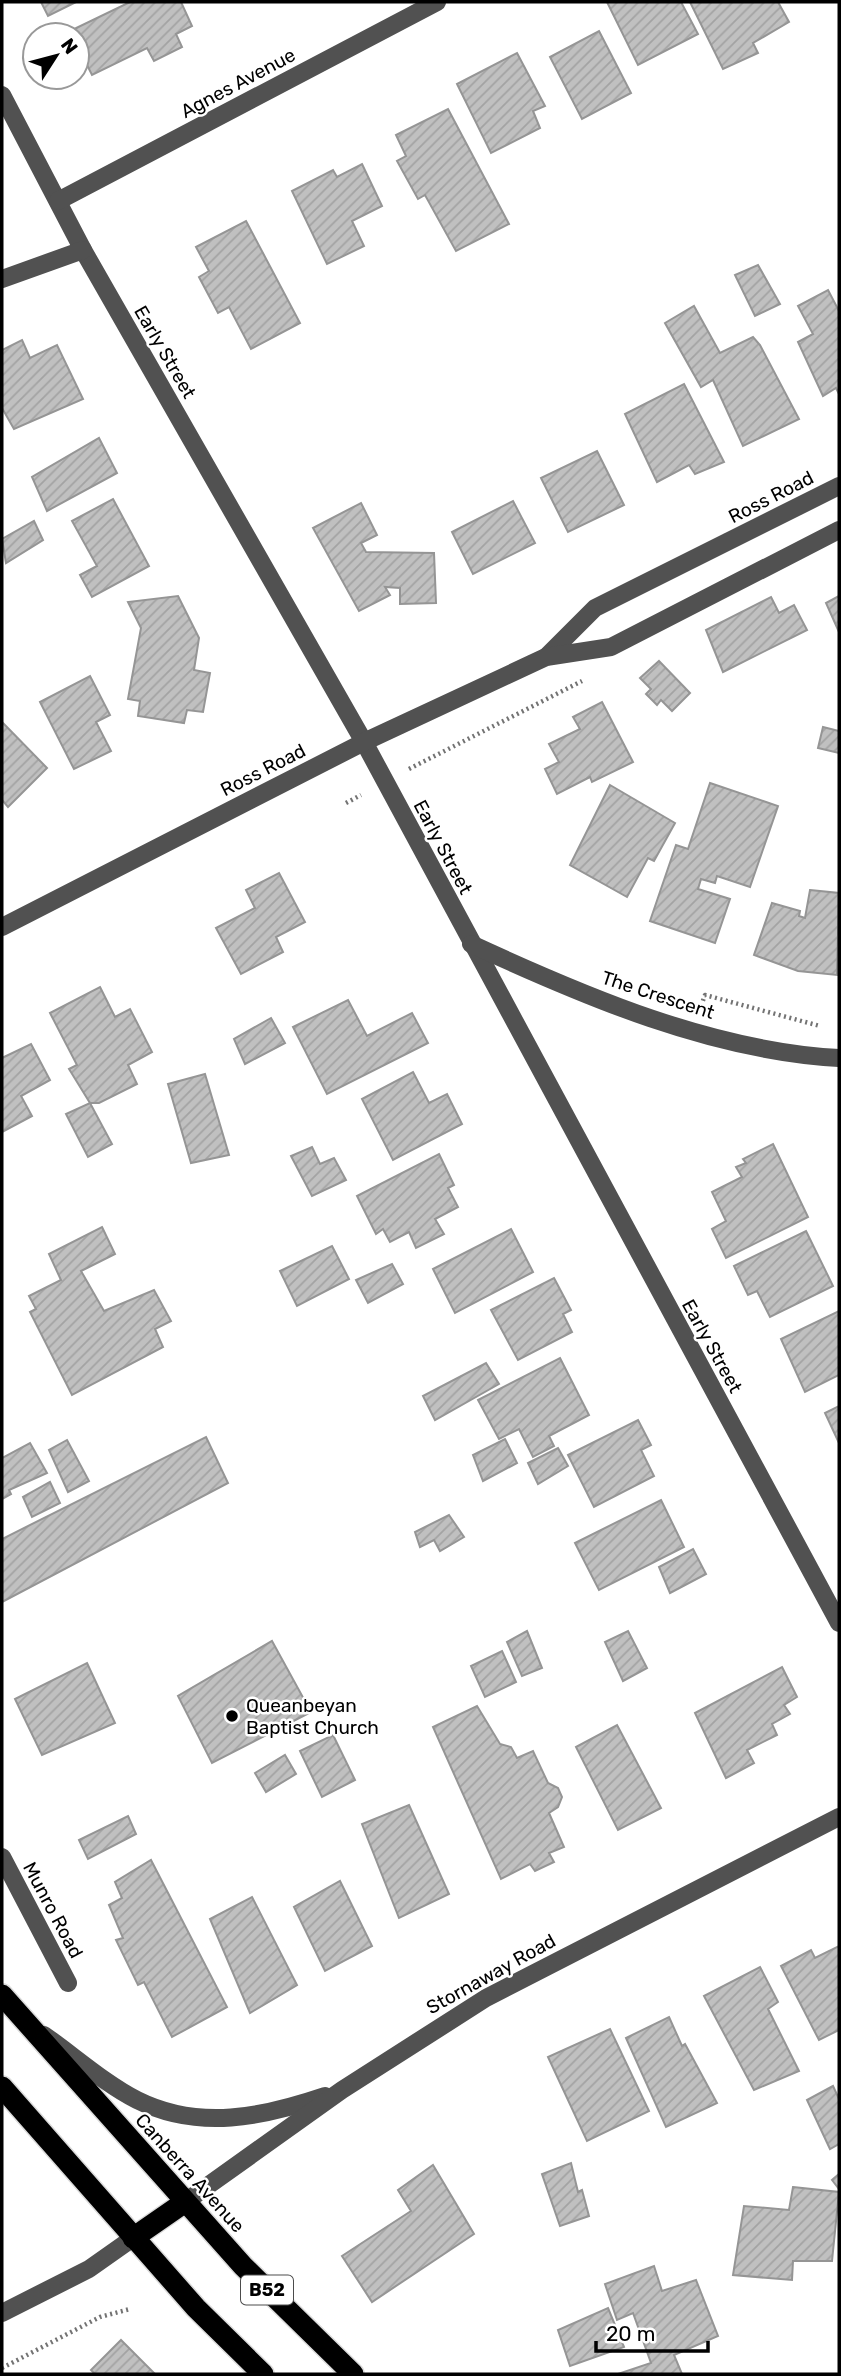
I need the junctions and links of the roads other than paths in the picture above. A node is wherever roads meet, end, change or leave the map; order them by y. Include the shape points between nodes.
1 (431, 3) edge
2 (2, 95) edge
3 (58, 201) junction
4 (83, 250) junction
5 (2, 279) edge
6 (839, 486) edge
7 (839, 530) edge
8 (546, 657) junction
9 (364, 742) junction
10 (2, 927) edge
11 (471, 944) junction
12 (839, 1058) edge
13 (839, 1623) edge
14 (839, 1817) edge
15 (2, 1857) edge
16 (68, 1983) dead end
17 (2, 1995) edge
18 (27, 2024) junction
19 (2, 2087) edge
20 (342, 2090) junction
21 (185, 2202) junction
22 (133, 2238) junction
23 (2, 2314) edge
24 (264, 2374) edge
25 (353, 2374) edge

1 - 3 street, Agnes Avenue
2 - 3 street, Early Street
3 - 4 street, Early Street
4 - 5 street
4 - 9 street, Early Street
6 - 8 street, Ross Road via 595,608
7 - 8 street, Ross Road via 611,647
8 - 9 street, Ross Road
9 - 10 street, Ross Road
9 - 11 street, Early Street
11 - 12 street, The Crescent via 548,980 681,1027 733,1042
11 - 13 street, Early Street
14 - 20 street, Stornaway Road via 486,1998
15 - 16 street, Munro Road
17 - 18 highway, Canberra Avenue / B52
18 - 20 street via 136,2099 182,2116 229,2119 276,2112
18 - 21 highway, Canberra Avenue / B52
19 - 22 highway
20 - 21 street, Stornaway Road
21 - 22 highway
21 - 25 highway, Canberra Avenue / B52
22 - 23 street via 89,2269
22 - 24 highway

